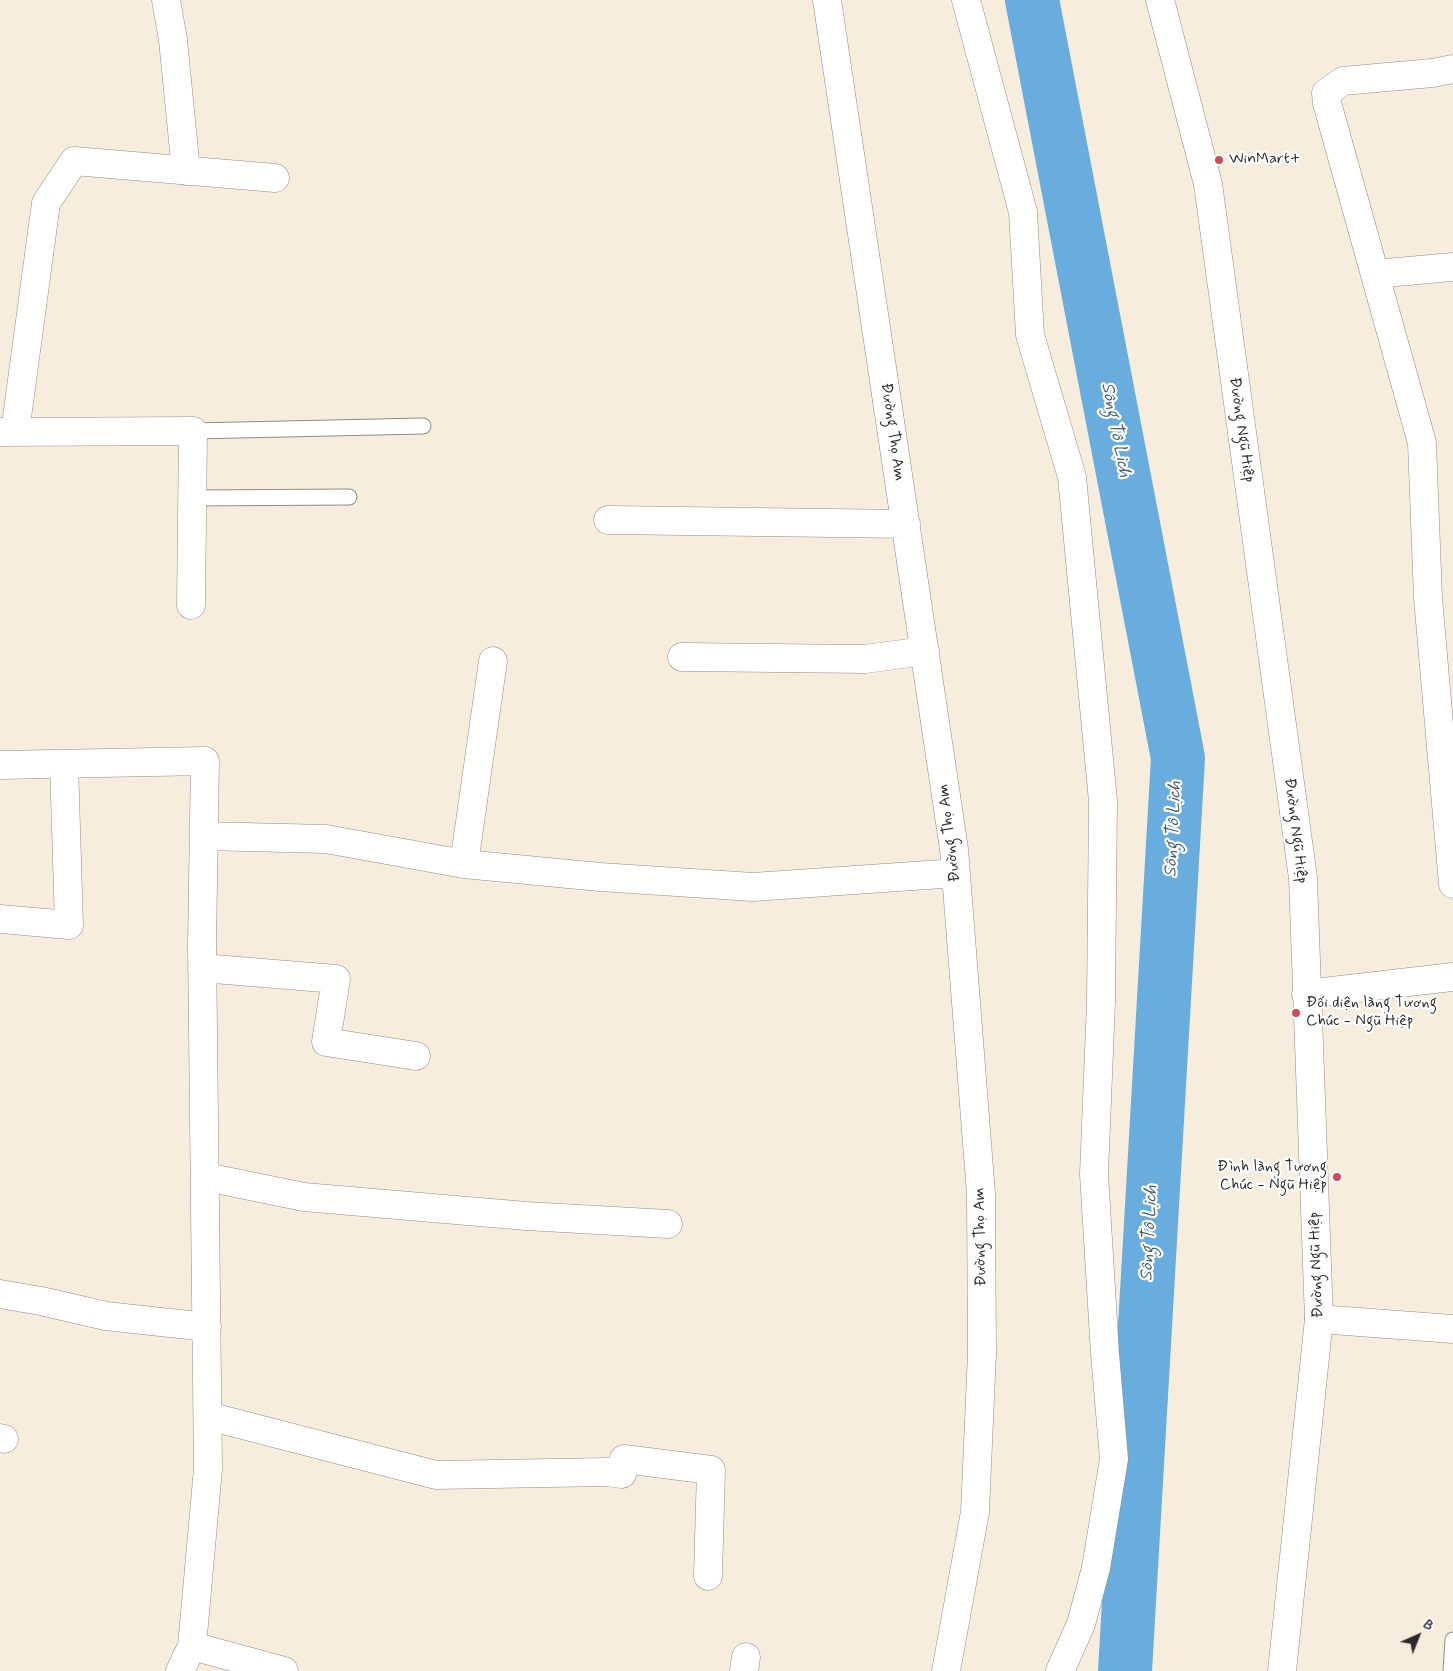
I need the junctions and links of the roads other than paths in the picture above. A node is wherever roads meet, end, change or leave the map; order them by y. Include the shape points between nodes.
1 (166, 0) edge
2 (827, 0) edge
3 (966, 0) edge
4 (1160, 0) edge
5 (1453, 69) edge
6 (186, 171) junction
7 (275, 178) dead end
8 (1453, 267) edge
9 (1375, 274) junction
10 (423, 426) dead end
11 (193, 431) junction
12 (7, 432) edge
13 (349, 497) dead end
14 (192, 498) junction
15 (608, 520) dead end
16 (906, 524) junction
17 (191, 605) dead end
18 (925, 651) junction
19 (682, 657) dead end
20 (493, 661) dead end
21 (1446, 742) edge
22 (0, 764) edge
23 (64, 764) junction
24 (204, 836) junction
25 (464, 864) junction
26 (956, 877) junction
27 (1453, 884) edge
28 (0, 919) edge
29 (202, 968) junction
30 (1453, 977) edge
31 (1306, 994) junction
32 (416, 1056) dead end
33 (206, 1177) junction
34 (668, 1224) dead end
35 (0, 1294) edge
36 (1320, 1320) junction
37 (207, 1327) junction
38 (1453, 1328) edge
39 (208, 1416) junction
40 (708, 1576) dead end
41 (1453, 1640) edge
42 (192, 1646) junction
43 (180, 1671) edge
44 (284, 1671) edge
45 (946, 1671) edge
46 (1060, 1671) edge
47 (1282, 1671) edge
48 (1451, 1671) edge

1 - 6 street
2 - 16 street, Đường Thọ Am
3 - 46 street via 1023,212 1030,335 1072,477 1103,801 1102,1002 1094,1174 1114,1459 1096,1568 1081,1624
4 - 31 street, Đường Ngũ Hiệp via 1208,184 1303,878
5 - 9 street via 1343,81 1326,93
6 - 7 street
6 - 12 street via 74,161 46,204
8 - 9 street
9 - 21 street via 1422,443 1428,598
10 - 11 lane
11 - 12 street
11 - 14 street
13 - 14 lane
14 - 17 street
15 - 16 street
16 - 18 street, Đường Thọ Am
18 - 19 street via 865,659
18 - 26 street, Đường Thọ Am
20 - 25 street
21 - 27 street
22 - 23 street
23 - 24 street via 205,761
23 - 28 street via 69,925
24 - 25 street via 326,839
24 - 29 street
25 - 26 street via 753,887 942,874
26 - 45 street, Đường Thọ Am via 981,1194 982,1353 975,1512
29 - 32 street via 336,979 326,1042
29 - 33 street
30 - 31 street
31 - 36 street, Đường Ngũ Hiệp
33 - 34 street via 304,1197 526,1216
33 - 37 street
35 - 37 street via 106,1316
36 - 38 street
36 - 47 street, Đường Ngũ Hiệp
37 - 39 street
39 - 40 street via 436,1474 622,1474 624,1459 711,1470
39 - 42 street via 208,1469
41 - 48 lane
42 - 43 street
42 - 44 street

